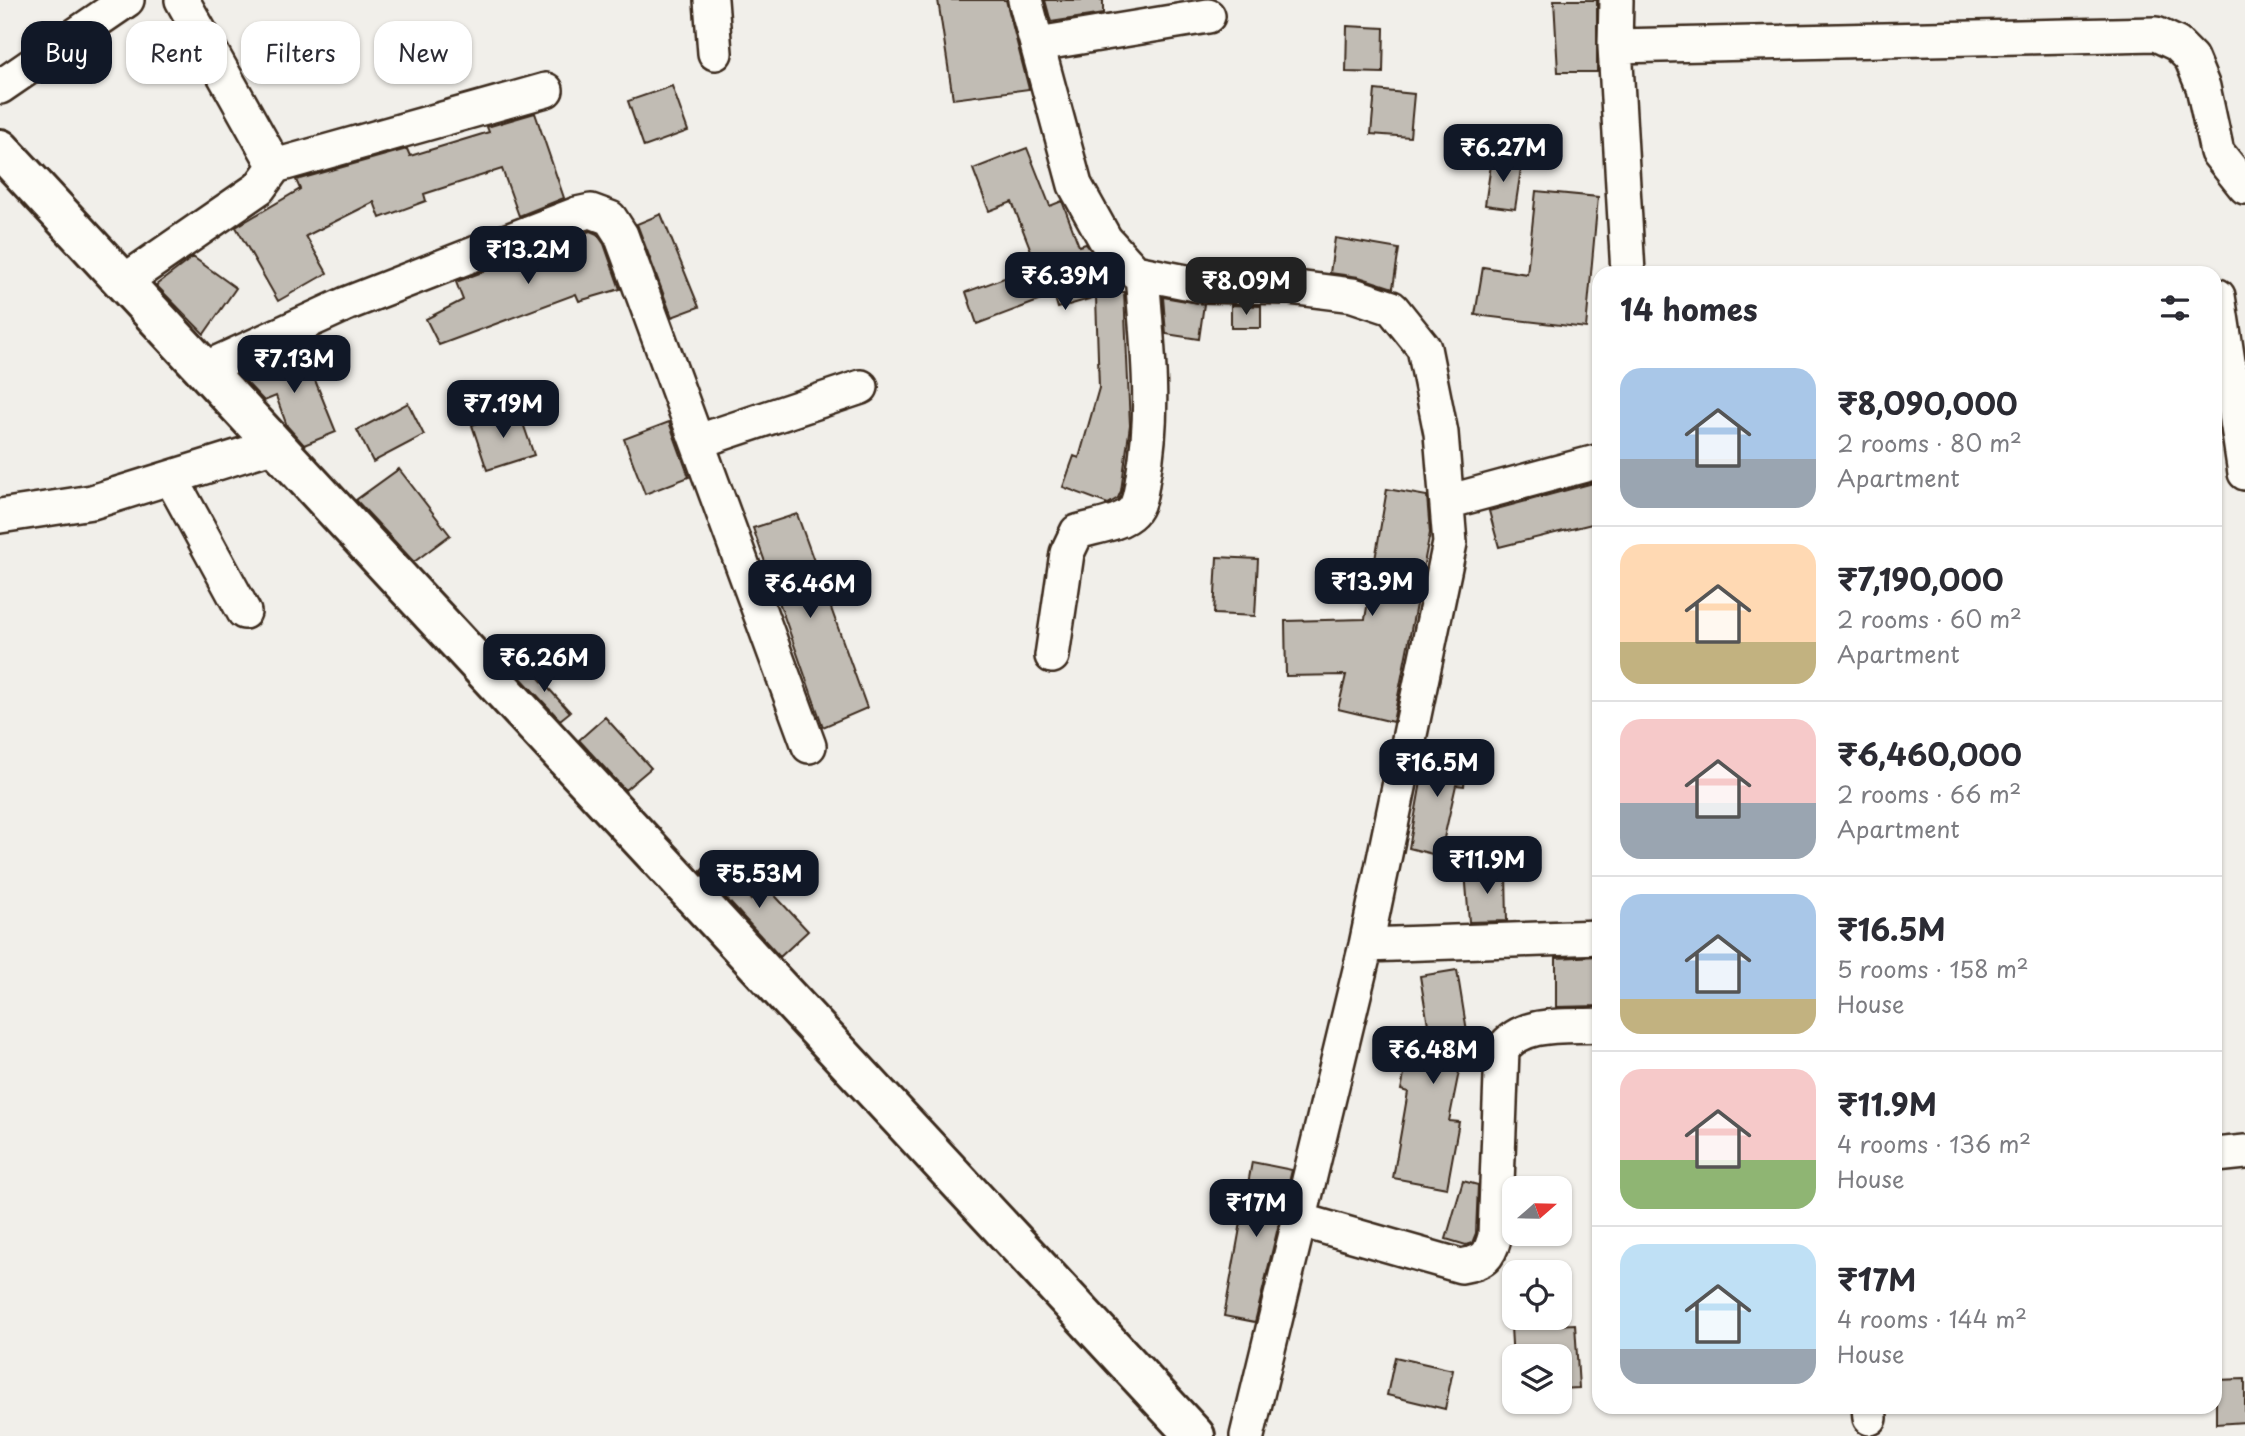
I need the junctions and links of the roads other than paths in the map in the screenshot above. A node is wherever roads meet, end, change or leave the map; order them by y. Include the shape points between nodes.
1 (127, 0) edge
2 (182, 0) edge
3 (711, 0) edge
4 (1025, 0) edge
5 (1616, 0) edge
6 (1208, 16) dead end
7 (1038, 44) junction
8 (1615, 46) junction
9 (715, 53) dead end
10 (0, 87) edge
11 (546, 90) dead end
12 (0, 149) edge
13 (275, 166) junction
14 (2245, 187) edge
15 (1628, 266) edge
16 (1142, 274) junction
17 (123, 282) junction
18 (2226, 294) edge
19 (204, 369) junction
20 (861, 387) dead end
21 (2240, 408) edge
22 (699, 441) junction
23 (275, 445) junction
24 (1592, 463) edge
25 (2245, 473) edge
26 (171, 478) junction
27 (1447, 502) junction
28 (0, 516) edge
29 (244, 612) dead end
30 (1052, 656) dead end
31 (808, 746) dead end
32 (1592, 937) edge
33 (1366, 945) junction
34 (1592, 1027) edge
35 (2245, 1152) edge
36 (2222, 1154) edge
37 (1300, 1220) junction
38 (1195, 1436) edge
39 (1247, 1436) edge

1 - 10 street
2 - 13 street
3 - 9 street
4 - 7 street
5 - 8 street
6 - 7 street
7 - 16 street via 1075,185 1105,239
8 - 14 street via 2156,34 2177,44 2191,58 2203,87 2217,152
8 - 15 street
11 - 13 street
12 - 17 main road
13 - 17 street via 259,188
16 - 27 street via 1201,285 1353,295 1392,308 1424,348 1441,433
16 - 30 street via 1151,401 1140,495 1129,516 1077,532 1067,553
17 - 19 main road
18 - 21 street
19 - 22 street via 346,304 591,211 610,218 621,235
19 - 23 main road
20 - 22 street
21 - 25 street
22 - 31 street
23 - 26 street
23 - 38 main road
24 - 27 street
26 - 28 street via 92,502
26 - 29 street
27 - 33 street via 1450,543
32 - 33 street
33 - 37 street
34 - 37 street via 1521,1031 1502,1050 1495,1236 1490,1255 1481,1262 1461,1266
35 - 36 street
37 - 39 street

